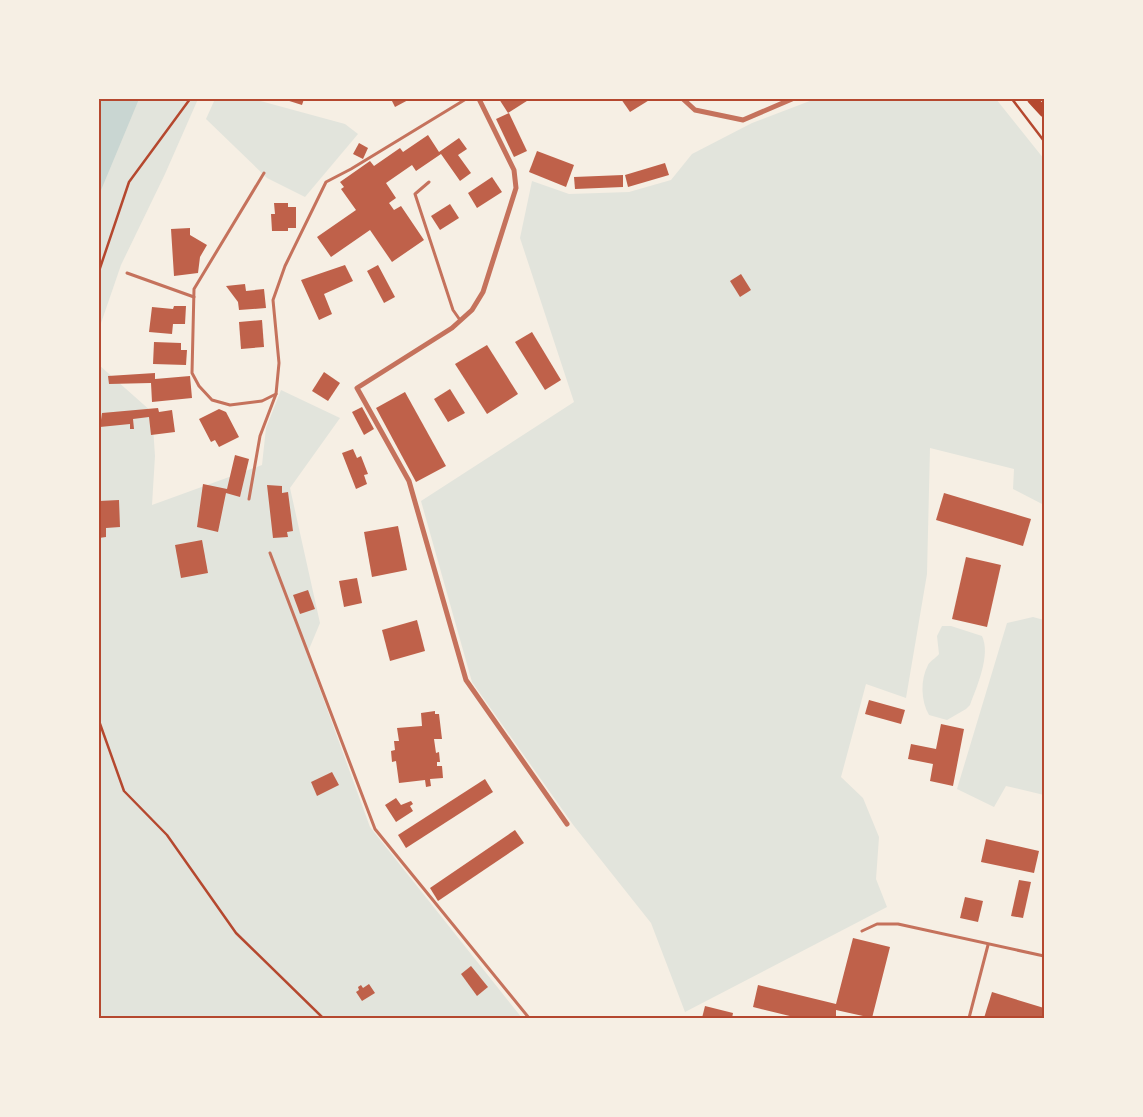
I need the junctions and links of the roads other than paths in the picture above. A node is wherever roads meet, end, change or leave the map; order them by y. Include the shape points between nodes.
1 (464, 99) edge
2 (479, 99) edge
3 (683, 99) edge
4 (792, 99) edge
5 (1032, 99) edge
6 (1044, 112) edge
7 (264, 173) dead end
8 (429, 182) dead end
9 (127, 273) dead end
10 (194, 297) junction
11 (460, 320) junction
12 (276, 394) junction
13 (249, 499) dead end
14 (270, 553) dead end
15 (567, 824) dead end
16 (862, 930) dead end
17 (988, 945) junction
18 (1044, 956) edge
19 (529, 1018) edge
20 (969, 1018) edge

1 - 12 lane via 326,182 285,266 273,300 279,363
2 - 11 street via 514,170 516,188 482,292 472,310
3 - 4 street via 695,110 743,120
5 - 6 main road
7 - 10 lane via 194,288
8 - 11 lane via 415,194 453,310
9 - 10 lane
10 - 12 lane via 192,373 199,386 212,400 230,405 262,401
11 - 15 street via 357,388 409,481 466,680
12 - 13 lane via 260,436
14 - 19 lane via 375,829
16 - 17 lane via 877,924 892,924
17 - 18 lane
17 - 20 lane

